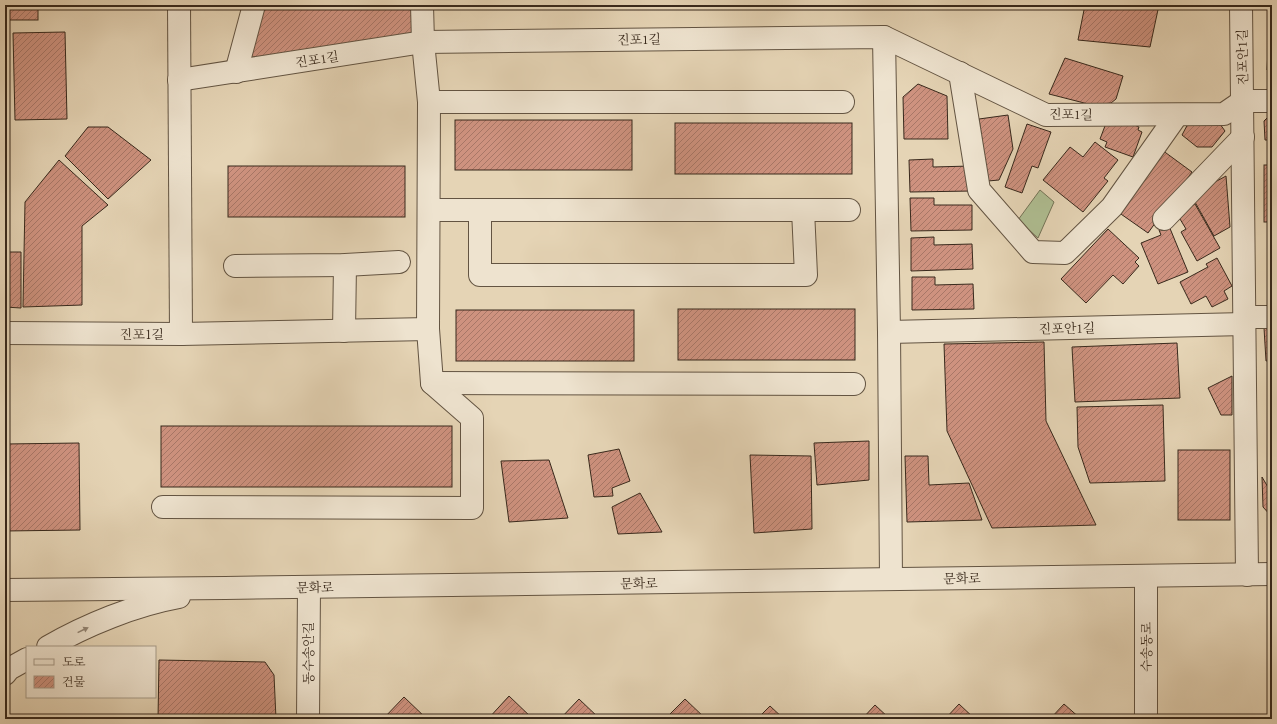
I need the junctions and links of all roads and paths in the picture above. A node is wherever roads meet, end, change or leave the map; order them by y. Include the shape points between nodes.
1 (179, 5) edge
2 (254, 5) edge
3 (422, 5) edge
4 (1241, 5) edge
5 (884, 36) junction
6 (423, 42) junction
7 (236, 72) junction
8 (960, 73) junction
9 (180, 80) junction
10 (1243, 101) junction
11 (1272, 101) edge
12 (430, 102) junction
13 (843, 102) dead end
14 (1177, 115) junction
15 (1243, 137) junction
16 (429, 210) junction
17 (480, 210) junction
18 (803, 210) junction
19 (849, 210) dead end
20 (1164, 219) dead end
21 (400, 262) dead end
22 (345, 265) junction
23 (235, 266) dead end
24 (1272, 317) edge
25 (1245, 321) junction
26 (428, 329) junction
27 (344, 331) junction
28 (889, 332) junction
29 (5, 333) edge
30 (181, 334) junction
31 (432, 383) junction
32 (854, 384) dead end
33 (163, 507) dead end
34 (1272, 574) edge
35 (1247, 575) junction
36 (1146, 576) junction
37 (891, 579) junction
38 (309, 587) junction
39 (226, 588) junction
40 (5, 590) edge
41 (50, 646) edge
42 (26, 660) edge
43 (5, 674) edge
44 (308, 719) edge
45 (1146, 719) edge

1 - 9 street
2 - 7 street
3 - 6 street
4 - 10 street, 진포안1길
5 - 6 street, 진포1길
5 - 8 street, 진포1길
5 - 28 street
6 - 7 street, 진포1길
6 - 12 street
7 - 9 street, 진포1길
8 - 14 street, 진포1길 via 1046,115
8 - 14 street via 979,190 1033,252 1065,253 1112,207
9 - 30 street, 진포1길
10 - 11 street
10 - 14 street, 진포1길 via 1224,114
10 - 15 street, 진포안1길
12 - 13 street
12 - 16 street
15 - 20 street
15 - 25 street, 진포안1길
16 - 17 street
16 - 26 street
17 - 18 street
17 - 18 street via 480,275 806,275
18 - 19 street
21 - 22 street
22 - 23 street
22 - 27 street
24 - 25 street
25 - 28 street, 진포안1길
25 - 35 street, 진포안1길
26 - 27 street
26 - 31 street
27 - 30 street
28 - 37 street
29 - 30 street, 진포1길
31 - 32 street
31 - 33 street via 472,418 472,508
34 - 35 street, 문화로
35 - 36 street, 문화로
36 - 37 street, 문화로
36 - 45 street, 수송동로
37 - 38 street, 문화로
38 - 39 street, 문화로
38 - 44 street, 동수송안길
39 - 40 street, 문화로
41 -> 39 street via 104,620 138,608 166,599
42 - 43 street

